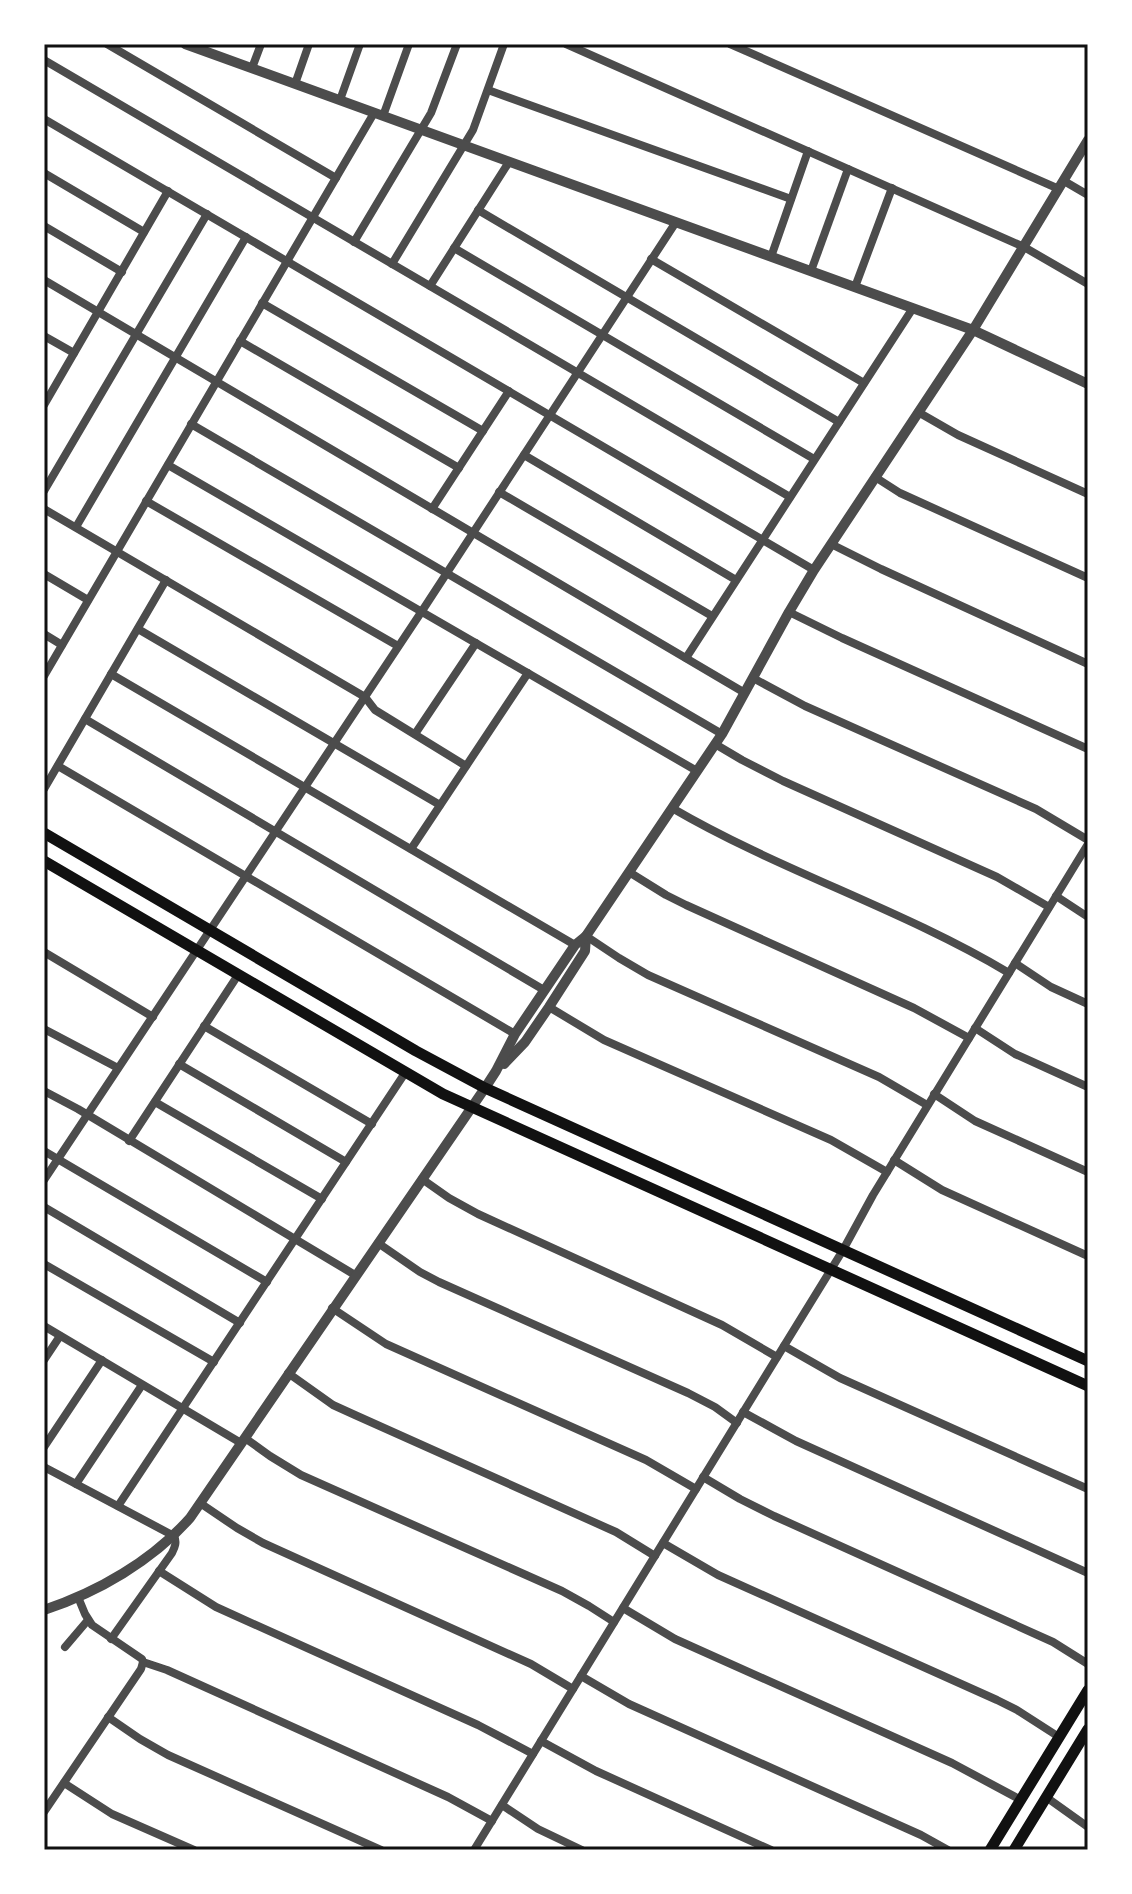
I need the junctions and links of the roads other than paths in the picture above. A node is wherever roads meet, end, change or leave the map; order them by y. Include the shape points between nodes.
1 (107, 44) edge
2 (185, 44) edge
3 (261, 44) edge
4 (309, 44) edge
5 (360, 44) edge
6 (409, 44) edge
7 (457, 44) edge
8 (504, 44) edge
9 (566, 44) edge
10 (730, 44) edge
11 (212, 49) edge
12 (44, 60) edge
13 (252, 68) junction
14 (295, 84) junction
15 (488, 90) junction
16 (340, 100) junction
17 (378, 114) junction
18 (44, 119) edge
19 (421, 130) junction
20 (1088, 140) edge
21 (464, 145) junction
22 (808, 151) junction
23 (509, 162) junction
24 (848, 169) junction
25 (44, 173) edge
26 (336, 178) junction
27 (1062, 185) junction
28 (892, 188) junction
29 (168, 191) junction
30 (1088, 195) edge
31 (791, 199) junction
32 (478, 210) junction
33 (207, 214) junction
34 (312, 217) junction
35 (676, 222) junction
36 (44, 226) edge
37 (144, 232) junction
38 (246, 237) junction
39 (354, 242) junction
40 (1024, 247) junction
41 (454, 248) junction
42 (771, 257) junction
43 (651, 259) junction
44 (287, 261) junction
45 (392, 264) junction
46 (811, 271) junction
47 (122, 272) junction
48 (44, 280) edge
49 (1088, 284) edge
50 (430, 286) junction
51 (855, 287) junction
52 (627, 297) junction
53 (262, 303) junction
54 (913, 308) junction
55 (98, 312) junction
56 (973, 330) junction
57 (136, 334) junction
58 (602, 335) junction
59 (44, 336) edge
60 (240, 341) junction
61 (74, 353) junction
62 (175, 358) junction
63 (578, 373) junction
64 (216, 382) junction
65 (864, 383) junction
66 (1088, 384) edge
67 (48, 390) edge
68 (509, 391) junction
69 (44, 405) edge
70 (918, 412) junction
71 (550, 415) junction
72 (839, 422) junction
73 (191, 424) junction
74 (483, 431) junction
75 (524, 455) junction
76 (814, 459) junction
77 (168, 465) junction
78 (459, 468) junction
79 (875, 477) junction
80 (44, 491) edge
81 (499, 492) junction
82 (1088, 494) edge
83 (790, 497) junction
84 (146, 501) junction
85 (44, 509) edge
86 (432, 509) junction
87 (76, 527) junction
88 (473, 533) junction
89 (762, 539) junction
90 (831, 544) junction
91 (117, 551) junction
92 (814, 570) junction
93 (446, 573) junction
94 (44, 574) edge
95 (1088, 578) edge
96 (166, 580) junction
97 (736, 580) junction
98 (88, 600) junction
99 (422, 611) junction
100 (789, 612) junction
101 (712, 616) junction
102 (138, 629) junction
103 (44, 634) edge
104 (476, 643) junction
105 (62, 645) junction
106 (398, 646) junction
107 (686, 658) junction
108 (1088, 664) edge
109 (528, 673) junction
110 (111, 674) junction
111 (44, 676) edge
112 (753, 678) junction
113 (745, 693) junction
114 (365, 697) junction
115 (85, 719) junction
116 (415, 734) junction
117 (722, 734) junction
118 (334, 743) junction
119 (715, 744) junction
120 (1088, 749) edge
121 (58, 766) junction
122 (466, 766) junction
123 (697, 771) junction
124 (305, 787) junction
125 (44, 789) edge
126 (440, 805) junction
127 (672, 808) junction
128 (276, 831) junction
129 (44, 833) edge
130 (1088, 842) edge
131 (411, 849) junction
132 (44, 861) edge
133 (629, 872) junction
134 (246, 876) junction
135 (1056, 896) junction
136 (1049, 907) junction
137 (1088, 917) edge
138 (210, 930) junction
139 (586, 936) junction
140 (575, 945) junction
141 (197, 951) junction
142 (44, 952) edge
143 (1015, 963) junction
144 (1009, 973) junction
145 (238, 975) junction
146 (544, 990) junction
147 (1088, 1004) edge
148 (549, 1007) junction
149 (153, 1017) junction
150 (204, 1026) junction
151 (975, 1028) junction
152 (44, 1029) edge
153 (515, 1034) junction
154 (969, 1038) junction
155 (179, 1064) junction
156 (118, 1068) junction
157 (496, 1071) junction
158 (405, 1073) junction
159 (1088, 1087) edge
160 (485, 1088) junction
161 (44, 1091) edge
162 (934, 1094) junction
163 (155, 1102) junction
164 (927, 1105) junction
165 (472, 1107) junction
166 (86, 1116) junction
167 (372, 1124) junction
168 (129, 1141) junction
169 (44, 1151) edge
170 (58, 1159) junction
171 (894, 1160) junction
172 (346, 1162) junction
173 (887, 1172) junction
174 (1088, 1172) edge
175 (422, 1179) junction
176 (44, 1180) edge
177 (322, 1199) junction
178 (44, 1207) edge
179 (295, 1239) junction
180 (378, 1243) junction
181 (843, 1250) junction
182 (1088, 1256) edge
183 (44, 1264) edge
184 (831, 1270) junction
185 (355, 1275) junction
186 (267, 1282) junction
187 (332, 1308) junction
188 (240, 1323) junction
189 (44, 1326) edge
190 (60, 1336) junction
191 (784, 1346) junction
192 (777, 1357) junction
193 (44, 1360) edge
194 (102, 1360) junction
195 (1088, 1361) edge
196 (214, 1362) junction
197 (288, 1373) junction
198 (142, 1385) junction
199 (1088, 1386) edge
200 (183, 1409) junction
201 (743, 1412) junction
202 (737, 1423) junction
203 (243, 1440) junction
204 (44, 1447) edge
205 (44, 1467) edge
206 (703, 1477) junction
207 (76, 1484) junction
208 (696, 1489) junction
209 (1088, 1489) edge
210 (200, 1503) junction
211 (118, 1506) junction
212 (174, 1536) junction
213 (663, 1543) junction
214 (655, 1556) junction
215 (159, 1571) junction
216 (1088, 1573) edge
217 (78, 1597) junction
218 (623, 1608) junction
219 (44, 1610) edge
220 (88, 1620) junction
221 (614, 1622) junction
222 (111, 1639) junction
223 (65, 1647) dead end
224 (143, 1662) junction
225 (1088, 1664) edge
226 (581, 1676) junction
227 (573, 1689) junction
228 (1088, 1690) edge
229 (108, 1717) junction
230 (1088, 1729) edge
231 (1059, 1737) junction
232 (541, 1741) junction
233 (533, 1754) junction
234 (64, 1783) junction
235 (1046, 1797) junction
236 (1021, 1800) junction
237 (502, 1805) junction
238 (44, 1812) edge
239 (492, 1821) junction
240 (1088, 1827) edge
241 (194, 1850) edge
242 (381, 1850) edge
243 (474, 1850) edge
244 (582, 1850) edge
245 (771, 1850) edge
246 (948, 1850) edge
247 (990, 1850) edge
248 (1014, 1850) edge

1 - 26 street
2 - 11 street
3 - 13 street
4 - 14 street
5 - 16 street
6 - 17 street
7 - 19 street
8 - 15 street
9 - 22 street
10 - 27 street
11 - 13 street
12 - 34 street
13 - 14 street
14 - 16 street
15 - 21 street
15 - 31 street
16 - 17 street
17 - 19 street
17 - 26 street
18 - 29 street
19 - 21 street
19 - 39 street
20 - 27 street
21 - 23 street
21 - 45 street
22 - 24 street
22 - 31 street
23 - 32 street
23 - 35 street
24 - 28 street
24 - 46 street
25 - 37 street
26 - 34 street
27 - 30 street
27 - 40 street
28 - 40 street
28 - 51 street
29 - 33 street
29 - 37 street
31 - 42 street
32 - 41 street
32 - 52 street
33 - 38 street
33 - 57 street
34 - 39 street
34 - 44 street
35 - 42 street
35 - 43 street
36 - 47 street
37 - 47 street
38 - 44 street
38 - 62 street
39 - 45 street
40 - 49 street
40 - 56 street
41 - 50 street
41 - 58 street
42 - 46 street
43 - 52 street
43 - 65 street
44 - 53 street
44 - 68 street
45 - 50 street
46 - 51 street
47 - 55 street
48 - 55 street
50 - 63 street
51 - 54 street
52 - 58 street
52 - 72 street
53 - 60 street
53 - 74 street
54 - 56 street
54 - 65 street
55 - 57 street
55 - 61 street
56 - 66 street
56 - 70 street
57 - 62 street
57 - 80 street
58 - 63 street
58 - 76 street
59 - 61 street
60 - 64 street
60 - 78 street
61 - 67 street
62 - 64 street
62 - 87 street
63 - 71 street
63 - 83 street
64 - 73 street
64 - 86 street
65 - 72 street
67 - 69 street
68 - 71 street
68 - 74 street
70 - 79 street
70 - 82 street
71 - 75 street
71 - 89 street
72 - 76 street
73 - 77 street
73 - 93 street
74 - 78 street
75 - 81 street
75 - 97 street
76 - 83 street
77 - 84 street
77 - 99 street
78 - 86 street
79 - 90 street
79 - 95 street
81 - 88 street
81 - 101 street
83 - 89 street
84 - 91 street
84 - 106 street
85 - 87 street
86 - 88 street
87 - 91 street
88 - 93 street
88 - 107 street
89 - 92 street
89 - 97 street
90 - 92 street
90 - 108 street
91 - 96 street
91 - 98 street
92 - 100 street
93 - 99 street
93 - 117 street
94 - 98 street
96 - 102 street
96 - 114 street
97 - 101 street
98 - 105 street
99 - 104 street
99 - 106 street
100 - 112 street
100 - 120 street
101 - 107 street
102 - 110 street
102 - 118 street
103 - 105 street
104 - 109 street
104 - 116 street
105 - 111 street
106 - 114 street
107 - 113 street
109 - 122 street
109 - 123 street
110 - 115 street
110 - 124 street
112 - 113 street
112 - 130 street via 1036,809
113 - 117 street
114 - 116 street via 375,710
114 - 118 street
115 - 121 street
115 - 128 street
116 - 122 street
117 - 119 street
118 - 124 street
118 - 126 street
119 - 123 street
119 - 136 street via 783,781 997,877
121 - 125 street
121 - 134 street
122 - 126 street
123 - 127 street
124 - 128 street
124 - 131 street
126 - 131 street
127 - 133 street
127 - 144 street
128 - 134 street
128 - 146 street
129 - 138 main road
130 - 135 street
131 - 140 street
132 - 141 main road
133 - 139 street
133 - 154 street via 676,900
134 - 138 street
134 - 153 street
135 - 136 street
135 - 137 street
136 - 143 street
138 - 141 street
138 - 160 main road
139 - 140 street
139 - 148 street via 585,951
139 - 164 street via 648,975 879,1077
140 - 146 street
141 - 145 main road
141 - 149 street
142 - 149 street
143 - 144 street
143 - 147 street
144 - 151 street
145 - 150 street
145 - 158 main road
146 - 153 street
148 - 157 street
148 - 173 street via 604,1040 831,1140
149 - 156 street
150 - 155 street
150 - 167 street
151 - 154 street
151 - 159 street via 1015,1054
152 - 156 street
153 - 157 street
154 - 162 street
155 - 163 street
155 - 172 street
156 - 166 street
157 - 160 street
158 - 165 main road
158 - 167 street
160 - 165 street
160 - 181 main road
161 - 166 street
162 - 164 street
162 - 174 street via 975,1121
163 - 168 street
163 - 177 street
164 - 171 street
165 - 175 street
165 - 184 main road
166 - 168 street
166 - 170 street
167 - 172 street
168 - 179 street
169 - 170 street
170 - 176 street
170 - 186 street
171 - 173 street
171 - 182 street via 942,1190
172 - 177 street
173 - 181 street
175 - 180 street
175 - 192 street via 478,1214 722,1325
177 - 179 street
178 - 188 street
179 - 185 street
179 - 186 street
180 - 185 street
180 - 202 street via 439,1282 688,1393
181 - 184 street
181 - 195 main road
183 - 196 street
184 - 191 street
184 - 199 main road
185 - 187 street
186 - 188 street
187 - 197 street
187 - 208 street via 386,1344 646,1460
188 - 196 street
189 - 190 street
190 - 193 street
190 - 194 street
191 - 192 street
191 - 209 street via 840,1378
192 - 201 street
194 - 198 street
194 - 204 street
196 - 200 street
197 - 203 street
197 - 214 street via 333,1405 616,1532
198 - 200 street
198 - 207 street
200 - 203 street
200 - 211 street
201 - 202 street
201 - 216 street
202 - 206 street
203 - 210 street
203 - 221 street via 301,1475 562,1591
205 - 207 street
206 - 208 street
206 - 225 street via 766,1512 1044,1638
207 - 211 street
208 - 213 street
210 - 212 street
210 - 227 street via 263,1543 531,1664
211 - 212 street
212 - 215 street via 174,1549
212 - 217 street via 127,1571
213 - 214 street
213 - 231 street via 718,1575 997,1700
214 - 218 street
215 - 222 street
215 - 233 street via 216,1607
217 - 219 street
217 - 220 street
218 - 221 street
218 - 236 street via 675,1639 952,1763
220 - 222 street
220 - 223 street
221 - 226 street
222 - 224 street
224 - 229 street
224 - 239 street
226 - 227 street
226 - 246 street via 629,1704
227 - 232 street
228 - 231 main road
229 - 234 street
229 - 242 street via 168,1755
230 - 235 main road
231 - 236 main road
232 - 233 street
232 - 245 street
233 - 237 street
234 - 238 street
234 - 241 street via 112,1814
235 - 240 street
235 - 248 main road
236 - 247 main road
237 - 239 street
237 - 244 street
239 - 243 street

